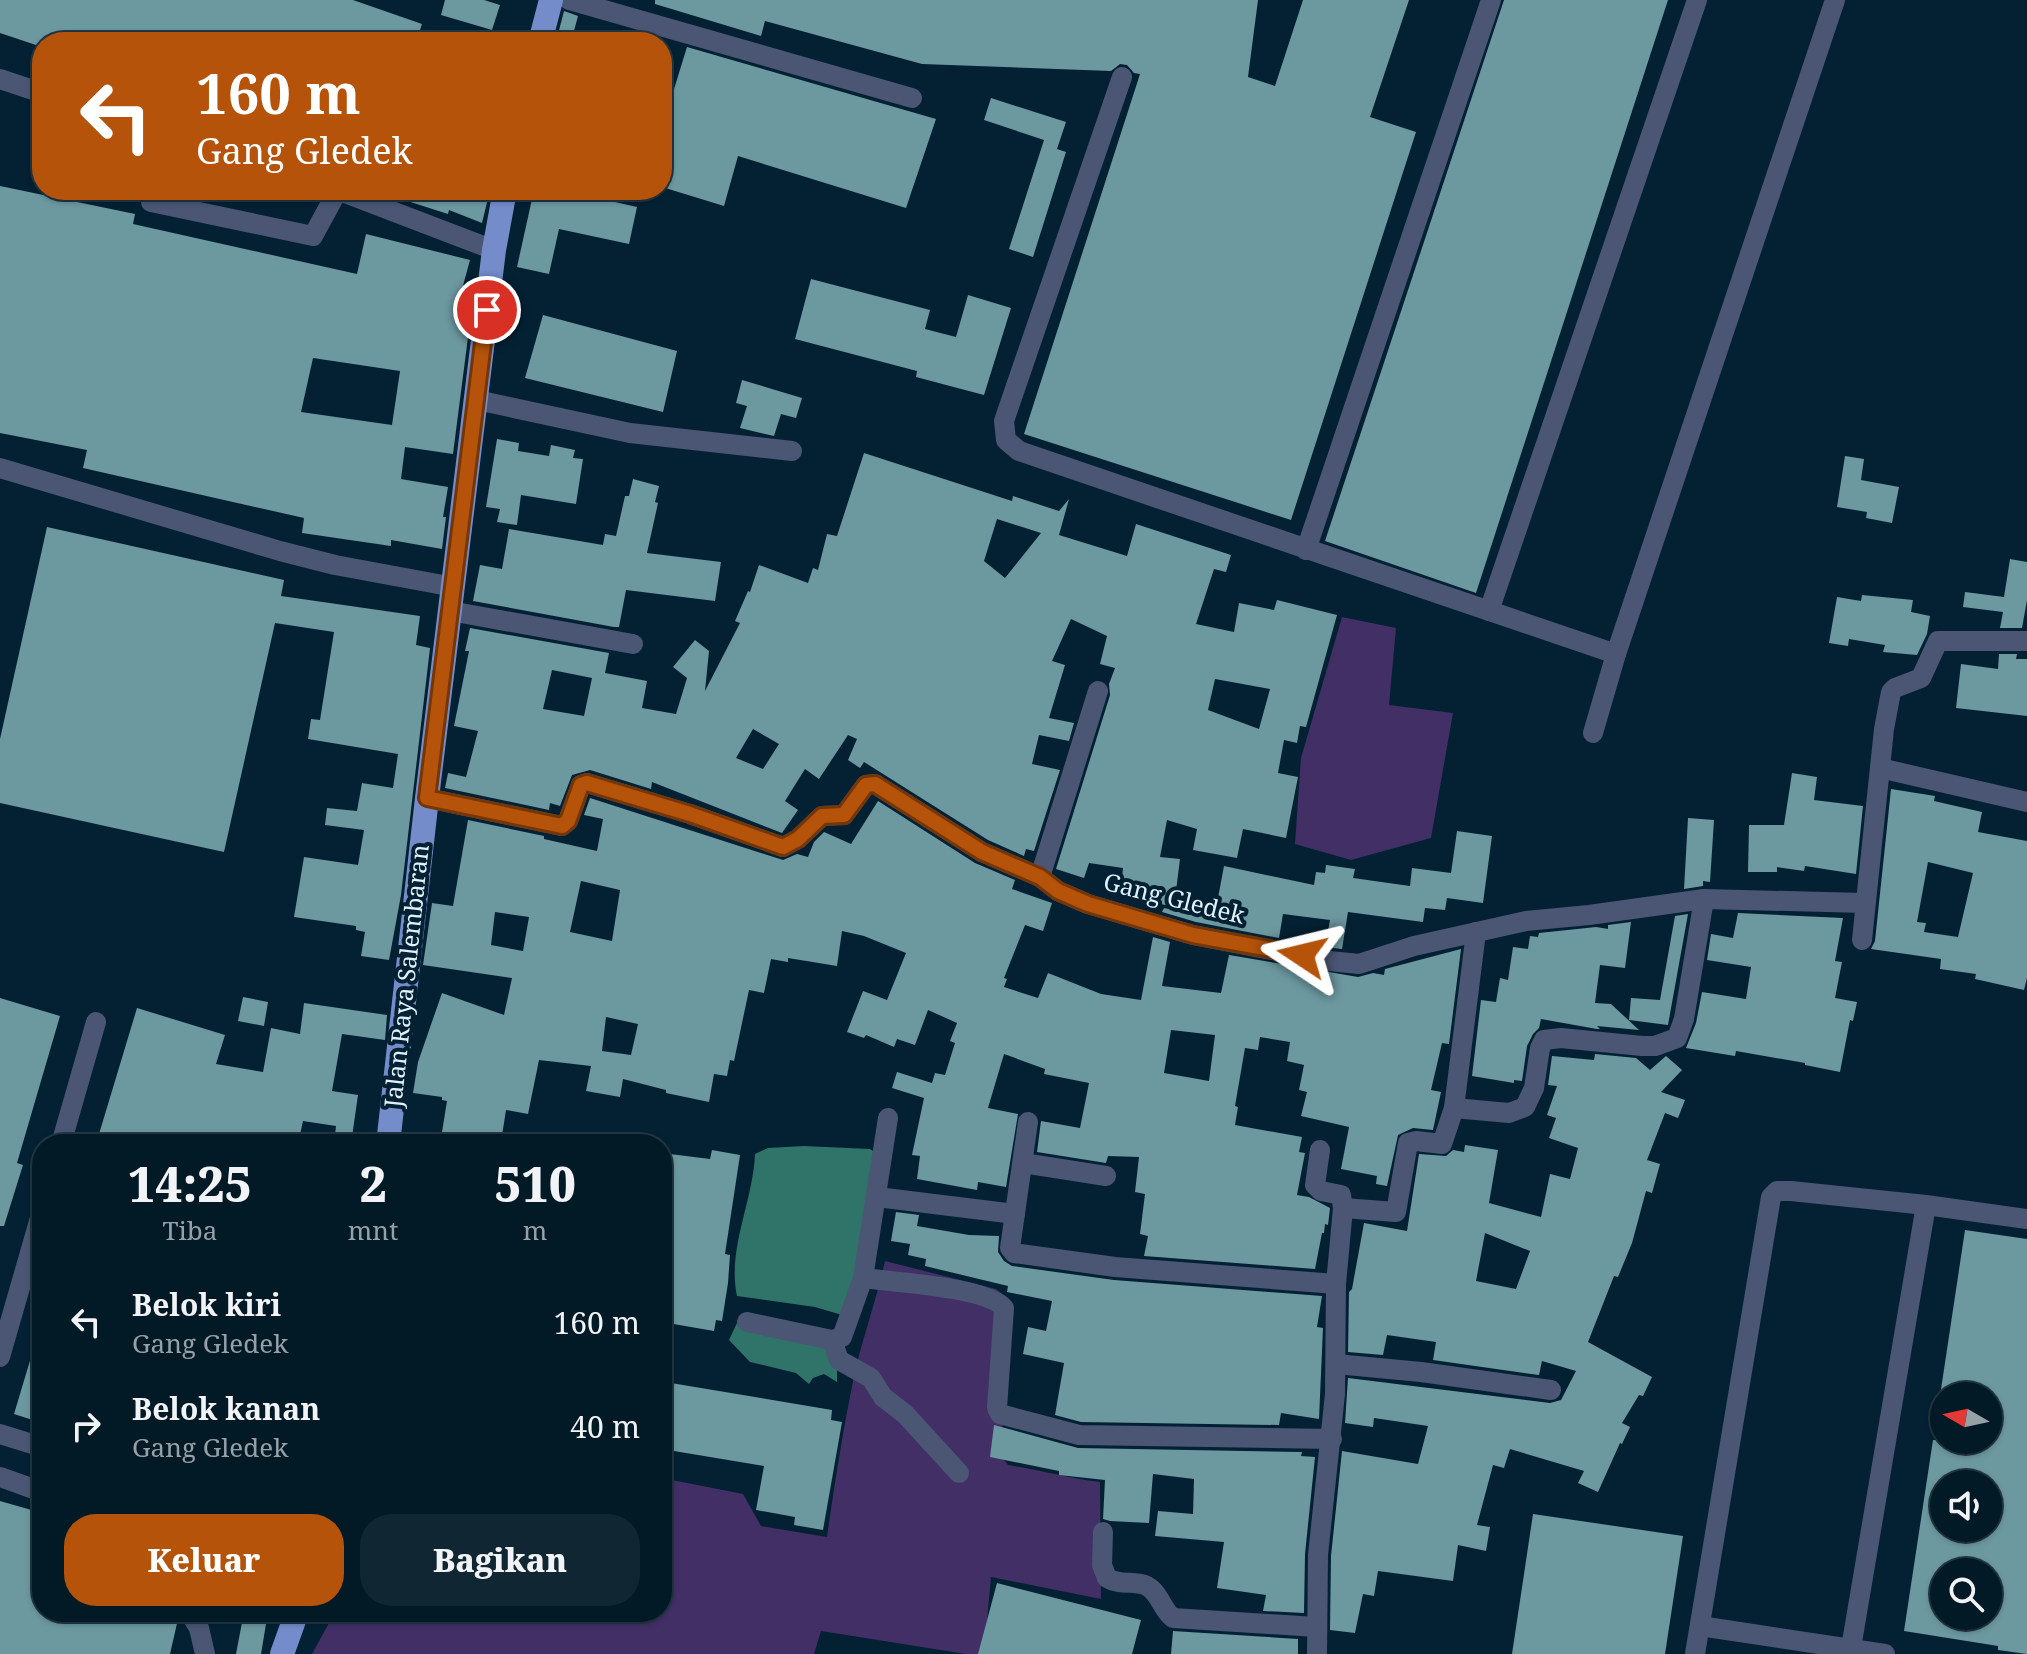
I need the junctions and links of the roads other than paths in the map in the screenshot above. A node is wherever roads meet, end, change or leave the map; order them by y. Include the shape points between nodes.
1 (551, 0) edge
2 (569, 0) edge
3 (1491, 0) edge
4 (1697, 0) edge
5 (1835, 0) edge
6 (543, 32) edge
7 (1122, 77) dead end
8 (0, 79) edge
9 (32, 90) edge
10 (912, 98) dead end
11 (332, 200) edge
12 (363, 200) edge
13 (503, 200) edge
14 (151, 202) dead end
15 (494, 250) junction
16 (477, 400) junction
17 (792, 451) dead end
18 (0, 468) edge
19 (1306, 550) junction
20 (452, 599) junction
21 (1489, 611) junction
22 (2027, 641) edge
23 (633, 644) dead end
24 (1616, 654) junction
25 (1098, 691) dead end
26 (1593, 733) dead end
27 (1880, 768) junction
28 (427, 798) junction
29 (2027, 802) edge
30 (1040, 877) junction
31 (1704, 899) junction
32 (1865, 903) junction
33 (1476, 932) junction
34 (1862, 940) dead end
35 (96, 1022) dead end
36 (1454, 1108) junction
37 (888, 1118) dead end
38 (1028, 1122) dead end
39 (64, 1134) edge
40 (389, 1134) edge
41 (1320, 1150) dead end
42 (1023, 1163) junction
43 (1106, 1176) dead end
44 (877, 1197) junction
45 (1926, 1205) junction
46 (1343, 1208) junction
47 (1015, 1214) junction
48 (2027, 1219) edge
49 (32, 1246) edge
50 (863, 1278) junction
51 (1336, 1284) junction
52 (747, 1322) dead end
53 (832, 1340) junction
54 (0, 1357) edge
55 (1336, 1364) junction
56 (1551, 1390) dead end
57 (0, 1434) edge
58 (1332, 1439) junction
59 (32, 1444) edge
60 (959, 1473) dead end
61 (0, 1477) edge
62 (32, 1488) edge
63 (1103, 1532) dead end
64 (195, 1622) edge
65 (293, 1622) edge
66 (1700, 1626) junction
67 (1316, 1627) junction
68 (1850, 1652) edge
69 (205, 1654) edge
70 (282, 1654) edge
71 (1317, 1654) edge
72 (1695, 1654) edge
73 (1885, 1654) edge

1 - 6 main road
2 - 10 street
3 - 19 street
4 - 21 street
5 - 24 street
7 - 19 street via 1004,421 1006,440 1019,451
8 - 9 street
11 - 14 street via 313,236
12 - 15 street
13 - 15 main road, Jalan Raya Salembaran
15 - 16 main road, Jalan Raya Salembaran
16 - 17 street via 630,433
16 - 20 main road, Jalan Raya Salembaran
18 - 20 street
19 - 21 street
20 - 23 street
20 - 28 main road, Jalan Raya Salembaran
21 - 24 street
22 - 27 street via 1938,641 1921,678 1891,692
24 - 26 street
25 - 30 street
27 - 29 street
27 - 32 street
28 - 30 street, Gang Gledek via 562,826 581,785 587,783 783,847 822,816 844,815 872,784 982,852
28 - 40 main road, Jalan Raya Salembaran
30 - 33 street, Gang Gledek via 1058,891 1114,913 1193,935 1330,961 1359,964
31 - 32 street, Gang Gledek
31 - 33 street, Gang Gledek
31 - 36 street via 1677,1038 1655,1046 1550,1038 1540,1048 1534,1088 1525,1107 1509,1113
32 - 34 street
33 - 36 street
35 - 39 street
36 - 46 street via 1442,1144 1408,1143 1396,1212
37 - 44 street
38 - 42 street
41 - 46 street via 1315,1185 1341,1195
42 - 43 street
42 - 47 street
44 - 47 street
44 - 50 street
45 - 48 street
45 - 66 street via 1791,1191 1777,1191 1771,1197
45 - 68 street
46 - 51 street
47 - 51 street via 1010,1248 1014,1253 1115,1267
49 - 54 street
50 - 53 street via 847,1328
50 - 58 street via 998,1300 1004,1308 1000,1414 1079,1435
51 - 55 street
52 - 53 street
53 - 60 street via 839,1360 871,1378 883,1397
55 - 56 street
55 - 58 street
57 - 59 street
58 - 67 street via 1318,1555
61 - 62 street
63 - 67 street via 1107,1578 1149,1587 1173,1618
64 - 69 street
65 - 70 main road
66 - 68 street
66 - 72 street
67 - 71 street
68 - 73 street

